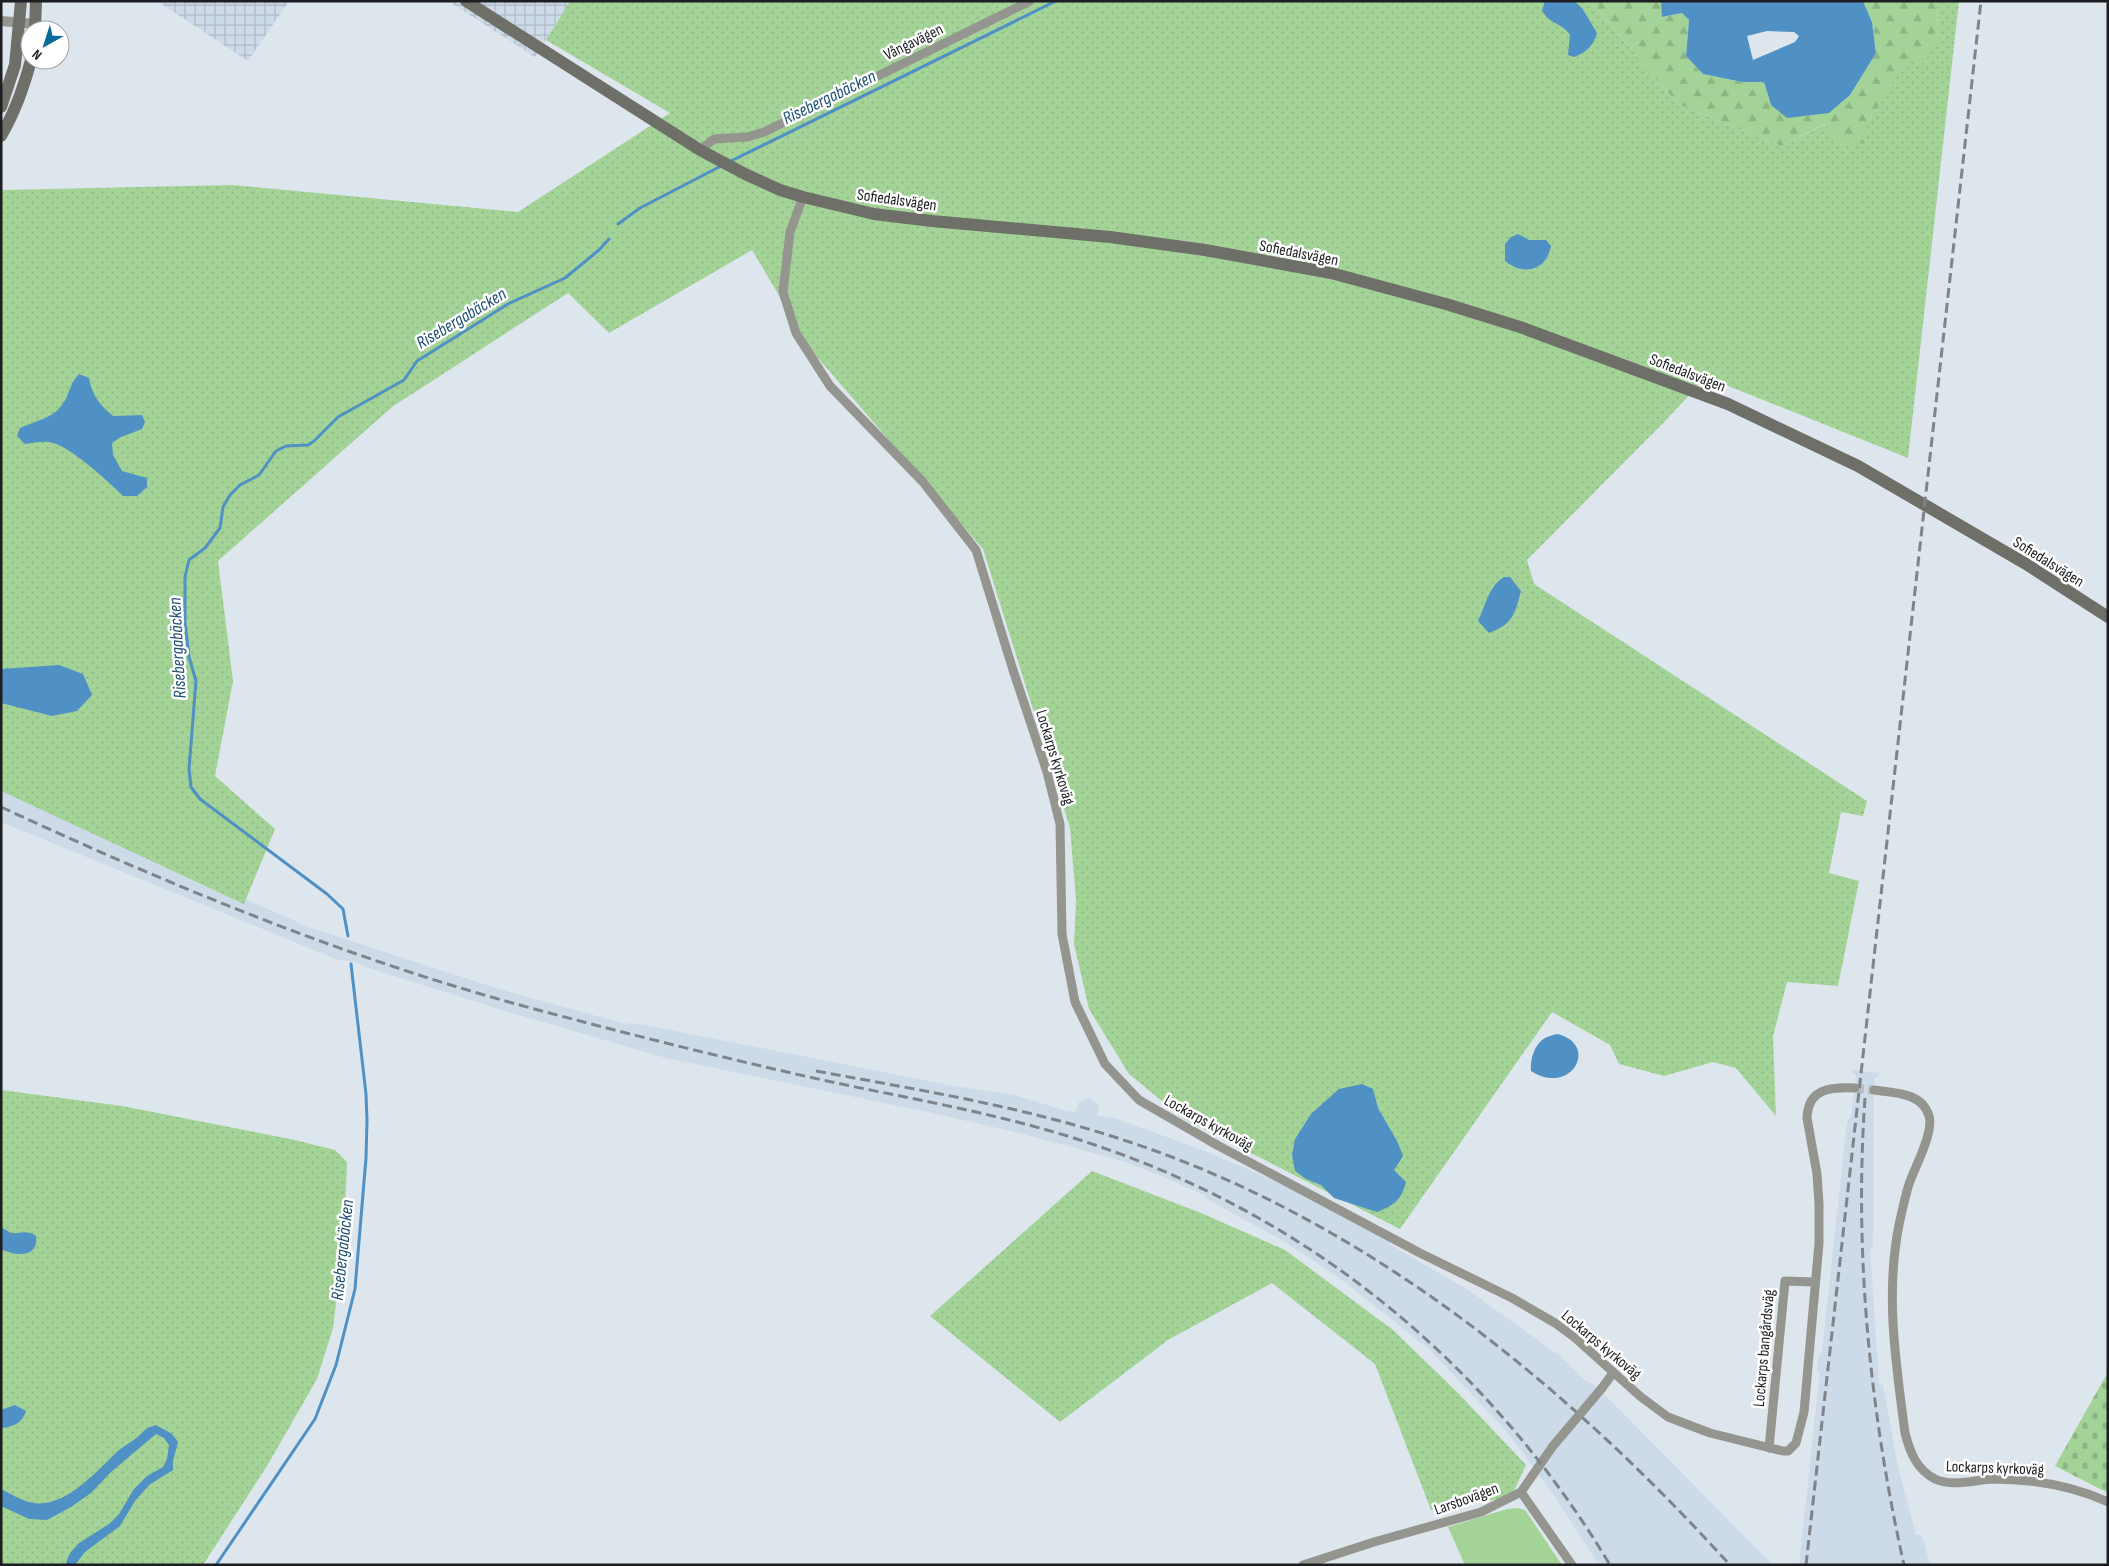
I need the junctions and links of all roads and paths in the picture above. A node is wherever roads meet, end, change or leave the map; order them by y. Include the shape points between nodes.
1 (21, 1) edge
2 (36, 1) edge
3 (466, 1) edge
4 (1030, 1) edge
5 (20, 20) edge
6 (35, 20) edge
7 (1, 21) edge
8 (20, 23) joint
9 (29, 70) edge
10 (1, 108) edge
11 (1, 136) edge
12 (704, 152) junction
13 (803, 197) junction
14 (2108, 617) edge
15 (1855, 1088) tunnel mouth
16 (1874, 1090) tunnel mouth
17 (1815, 1282) junction
18 (1613, 1373) junction
19 (1769, 1448) junction
20 (1521, 1492) junction
21 (2108, 1502) edge
22 (1303, 1565) edge
23 (1572, 1565) edge

1 - 5 main road
2 - 6 main road
3 - 12 main road, Sofiedalsvägen
4 - 12 street, Vångavägen via 764,132 747,137 714,139
7 - 8 street
8 - 10 main road via 15,65
9 - 11 main road via 14,114
12 - 13 main road, Sofiedalsvägen via 740,172
13 - 14 main road, Sofiedalsvägen via 874,214 1110,237 1205,250 1331,273 1520,327 1728,404 1858,466 2026,564
13 - 18 street, Lockarps kyrkoväg via 790,232 784,292 796,333 830,386 923,482 976,550 1054,798 1060,824 1062,934 1073,992 1105,1064 1139,1100 1217,1145 1512,1298 1574,1337
15 - 17 street, Lockarps kyrkoväg via 1826,1088 1815,1096 1807,1109 1819,1204
16 - 21 street, Lockarps kyrkoväg via 1912,1097 1924,1105 1930,1118 1928,1134 1902,1210 1894,1252 1891,1302 1905,1433 1915,1462 1936,1479 1947,1482 2031,1480 2070,1487
17 - 19 street, Lockarps kyrkoväg via 1804,1412 1798,1436 1788,1451
17 - 19 street, Lockarps bangårdsväg via 1785,1281
18 - 19 street, Lockarps kyrkoväg via 1668,1417 1710,1433
18 - 20 street, Larsbovägen, bridge via 1553,1446
20 - 22 street, Larsbovägen via 1481,1512
20 - 23 street

